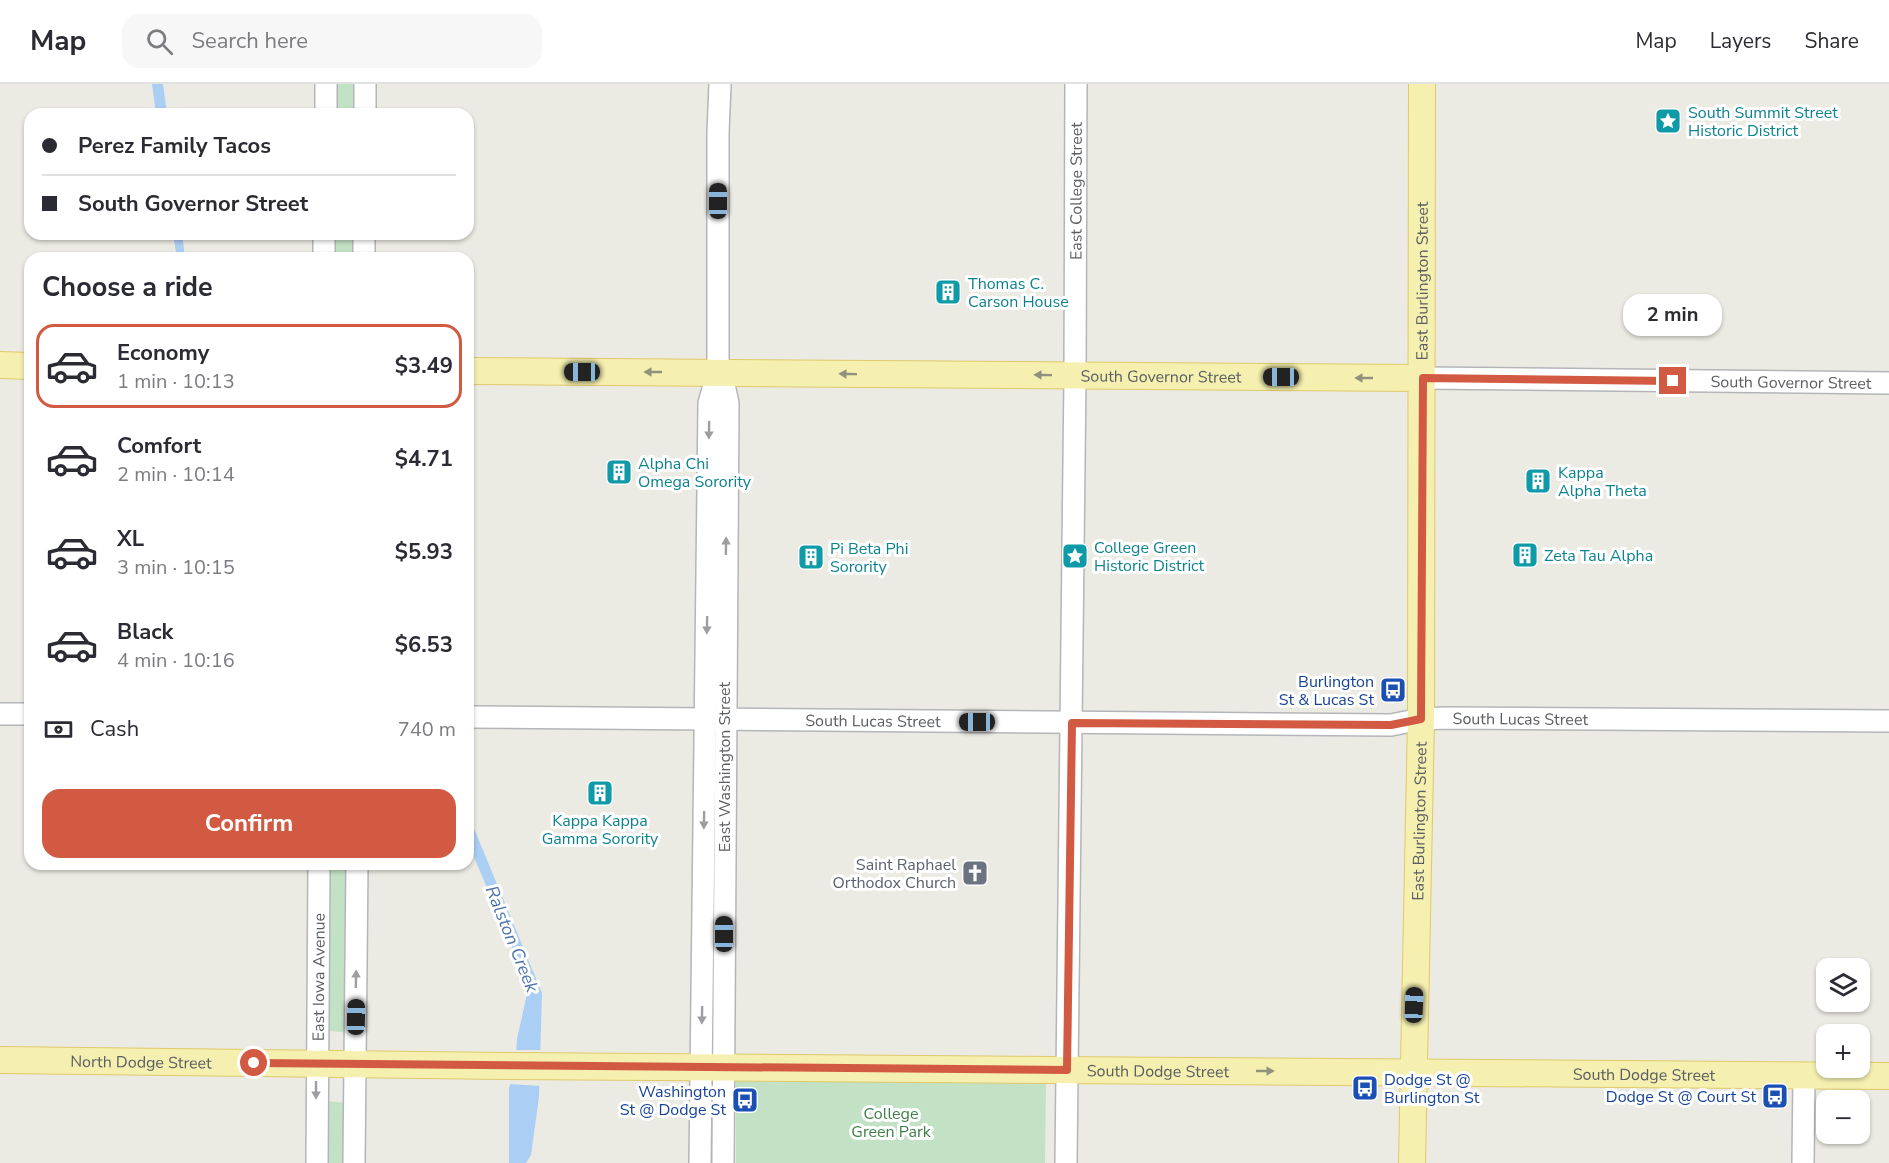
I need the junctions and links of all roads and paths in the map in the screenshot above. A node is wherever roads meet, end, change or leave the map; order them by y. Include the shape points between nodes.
1 (326, 84) edge
2 (365, 84) edge
3 (720, 84) edge
4 (1076, 84) edge
5 (1422, 84) edge
6 (326, 108) edge
7 (365, 108) edge
8 (0, 365) edge
9 (24, 366) edge
10 (474, 371) edge
11 (718, 372) junction
12 (1075, 376) junction
13 (1423, 378) junction
14 (1889, 383) edge
15 (0, 714) edge
16 (24, 714) edge
17 (474, 717) edge
18 (1421, 719) junction
19 (715, 720) junction
20 (1889, 721) edge
21 (1072, 723) junction
22 (319, 870) edge
23 (357, 870) edge
24 (0, 1060) edge
25 (316, 1064) junction
26 (355, 1064) junction
27 (713, 1067) junction
28 (1067, 1070) junction
29 (1413, 1072) junction
30 (1804, 1076) junction
31 (1889, 1076) edge
32 (317, 1163) edge
33 (354, 1163) edge
34 (700, 1163) edge
35 (723, 1163) edge
36 (1066, 1163) edge
37 (1412, 1163) edge
38 (1803, 1163) edge

1 - 6 street
2 - 7 street
3 - 11 street, East Washington Street
4 - 12 street, East College Street
5 - 13 main road, East Burlington Street
8 - 9 main road
11 -> 10 main road, South Governor Street
12 -> 11 main road, South Governor Street
11 - 19 street, East Washington Street via 710,403
13 -> 12 main road, South Governor Street
12 - 21 street, East College Street
13 - 14 street, South Governor Street
13 - 18 main road, East Burlington Street
15 - 16 street
17 - 19 street, South Lucas Street
18 - 20 street, South Lucas Street
18 - 21 street, South Lucas Street via 1391,725
18 - 29 main road, East Burlington Street
19 - 21 street, South Lucas Street
19 - 27 street, East Washington Street
21 - 28 street, East College Street
22 - 25 street, East Iowa Avenue
26 -> 23 street
24 - 25 main road, North Dodge Street
25 - 26 main road, North Dodge Street
25 -> 32 street, East Iowa Avenue
26 - 27 main road, South Dodge Street
26 - 33 street
27 - 28 main road, South Dodge Street
27 - 34 street, East Washington Street
27 - 35 street, East Washington Street
28 -> 29 main road, South Dodge Street
28 - 36 street, East College Street
29 - 30 main road, South Dodge Street
29 - 37 main road, East Burlington Street
30 - 31 main road, South Dodge Street
30 - 38 street

